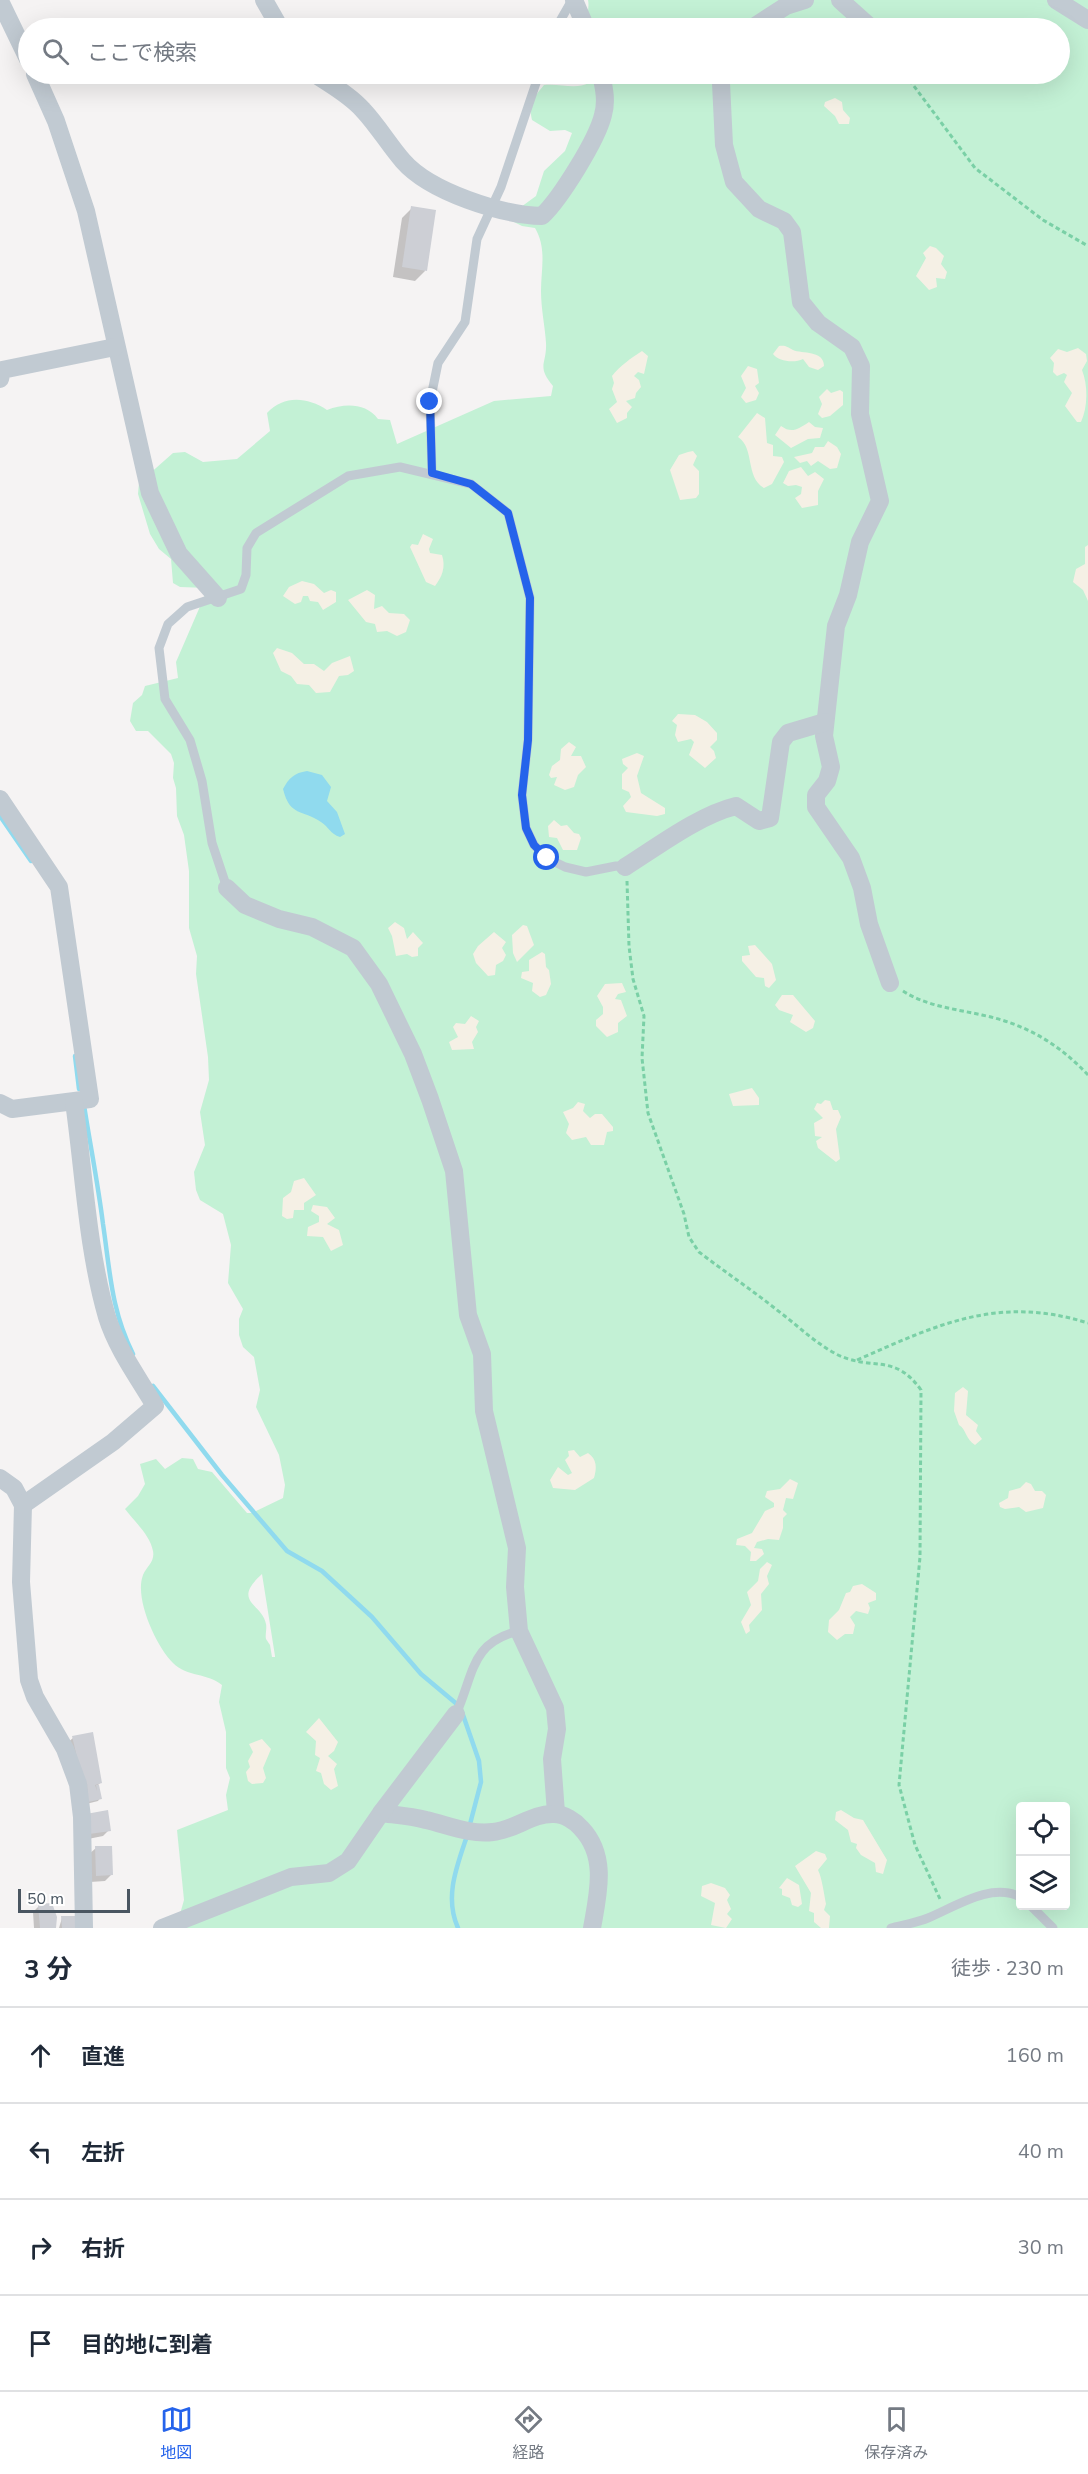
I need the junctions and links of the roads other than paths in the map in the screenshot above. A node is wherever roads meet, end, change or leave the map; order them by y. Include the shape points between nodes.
1 (264, 0) edge
2 (573, 0) edge
3 (805, 0) edge
4 (840, 0) edge
5 (1056, 0) edge
6 (0, 1) edge
7 (274, 18) edge
8 (562, 18) edge
9 (581, 18) edge
10 (767, 18) edge
11 (860, 18) edge
12 (1088, 20) edge
13 (18, 39) edge
14 (39, 84) edge
15 (329, 84) edge
16 (536, 84) edge
17 (603, 84) edge
18 (721, 84) edge
19 (493, 206) junction
20 (115, 347) junction
21 (0, 379) edge
22 (432, 473) junction
23 (218, 598) junction
24 (825, 722) junction
25 (0, 799) edge
26 (625, 867) joint
27 (227, 888) joint
28 (890, 983) road end
29 (74, 1102) junction
30 (0, 1103) edge
31 (0, 1478) edge
32 (23, 1505) junction
33 (519, 1631) junction
34 (460, 1706) joint
35 (381, 1813) junction
36 (556, 1813) junction
37 (1016, 1896) edge
38 (1036, 1910) edge
39 (84, 1928) edge
40 (162, 1928) edge
41 (592, 1928) edge
42 (891, 1928) edge
43 (1053, 1928) edge

1 - 7 street
2 - 8 lane
2 - 9 street
3 - 10 street
4 - 11 street
5 - 12 street
6 - 13 street
14 - 20 street via 86,211
15 - 19 street via 363,109 403,161 429,183
16 - 19 lane
17 - 19 street via 603,116 573,176 550,208 542,216 529,216
18 - 24 street via 723,136 734,182 759,209 784,221 792,232 801,302 818,323 852,347 861,366 860,414 880,501 860,542 848,595 836,626
19 - 22 lane via 477,238 465,322 438,363 430,402
20 - 21 street via 2,370
20 - 23 street via 150,493 161,521 179,554
22 - 23 lane via 399,467 348,476 256,533 247,548 241,589
22 - 26 lane via 471,484 508,513 521,560 530,598 528,740 522,795 526,828 534,845 547,858 565,867 586,872
23 - 27 lane via 187,607 168,624 159,648 165,699 190,740 212,843
24 - 26 street via 788,733 781,742 770,818 759,820 736,806 725,809
24 - 28 street via 831,767 827,781 816,795 816,807 851,858 862,888 868,924
25 - 29 street via 59,887 90,1099
27 - 33 street via 246,905 312,927 354,948 379,984 412,1054 454,1171 468,1315 482,1354 484,1411 516,1548
29 - 30 street via 12,1109
29 - 32 street via 94,1250 108,1317 122,1351 155,1406 113,1442
31 - 32 street via 14,1488
32 - 39 street via 21,1582 29,1680 65,1749 78,1784
33 - 34 lane via 485,1646
33 - 36 street via 555,1708 557,1729 552,1758
34 - 35 street
35 - 36 street via 464,1830 494,1832 531,1817
35 - 40 street via 355,1854 328,1873 291,1877
36 - 41 street via 574,1821 597,1852 600,1870
37 - 42 lane via 1004,1891
38 - 43 lane

